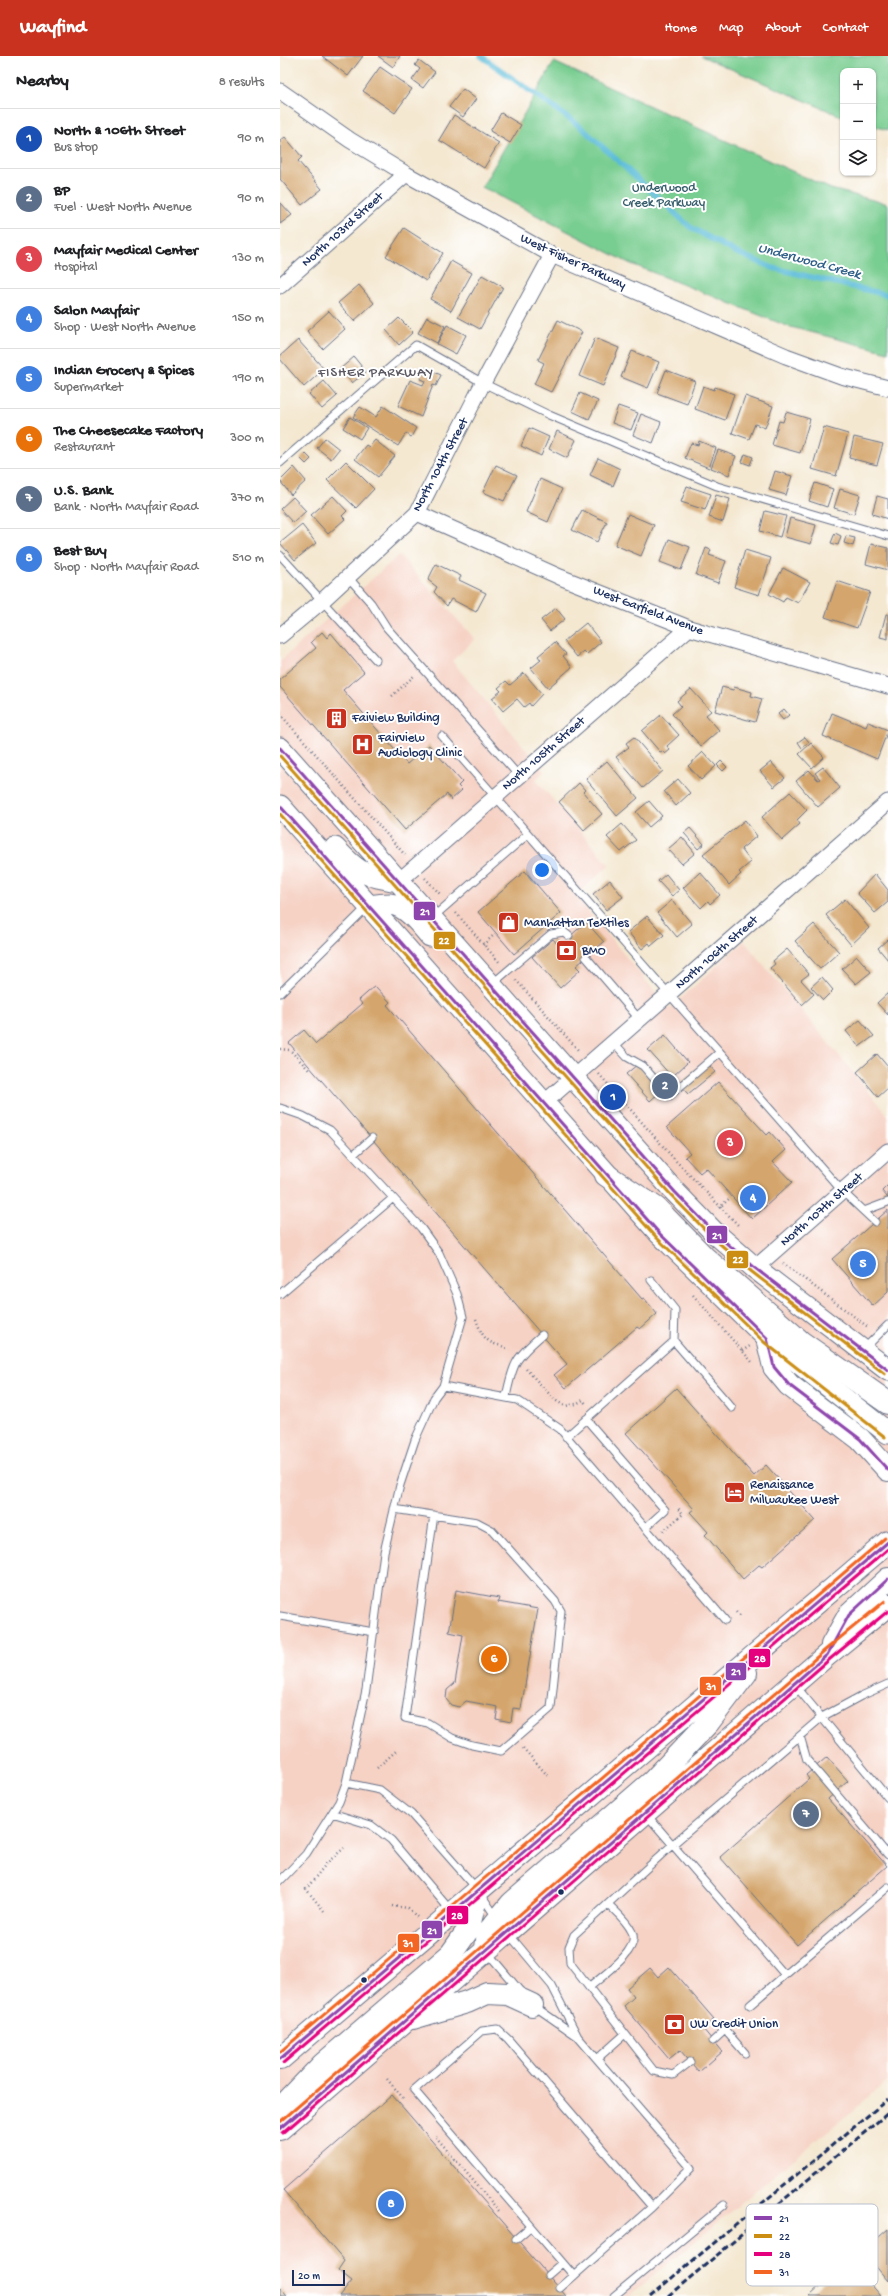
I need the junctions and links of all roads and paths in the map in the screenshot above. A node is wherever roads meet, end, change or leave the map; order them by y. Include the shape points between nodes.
1 (280, 91) edge
2 (406, 174) junction
3 (552, 255) junction
4 (280, 286) edge
5 (483, 383) junction
6 (888, 388) edge
7 (280, 463) edge
8 (417, 513) junction
9 (888, 536) edge
10 (280, 555) edge
11 (348, 577) junction
12 (322, 601) junction
13 (689, 628) junction
14 (280, 636) edge
15 (376, 660) dead end
16 (424, 668) junction
17 (888, 686) edge
18 (392, 696) dead end
19 (280, 714) edge
20 (442, 736) dead end
21 (280, 748) edge
22 (519, 776) junction
23 (495, 796) junction
24 (888, 802) edge
25 (280, 804) edge
26 (528, 834) junction
27 (404, 854) dead end
28 (399, 881) junction
29 (429, 882) dead end
30 (442, 897) dead end
31 (368, 906) junction
32 (456, 913) dead end
33 (432, 918) junction
34 (495, 934) dead end
35 (569, 936) dead end
36 (484, 944) junction
37 (479, 949) dead end
38 (586, 957) dead end
39 (505, 967) dead end
40 (518, 982) dead end
41 (491, 985) junction
42 (280, 992) edge
43 (670, 995) junction
44 (640, 1021) junction
45 (535, 1035) junction
46 (614, 1043) junction
47 (280, 1049) edge
48 (579, 1052) dead end
49 (720, 1052) junction
50 (309, 1070) dead end
51 (573, 1078) junction
52 (605, 1080) dead end
53 (622, 1092) dead end
54 (617, 1096) junction
55 (544, 1103) junction
56 (633, 1104) dead end
57 (280, 1108) edge
58 (628, 1109) junction
59 (372, 1138) dead end
60 (888, 1152) edge
61 (353, 1155) junction
62 (606, 1175) junction
63 (843, 1192) junction
64 (393, 1198) junction
65 (730, 1198) dead end
66 (888, 1202) edge
67 (720, 1207) junction
68 (715, 1210) dead end
69 (864, 1211) junction
70 (875, 1222) dead end
71 (743, 1231) dead end
72 (784, 1264) dead end
73 (755, 1268) junction
74 (650, 1280) dead end
75 (280, 1294) edge
76 (476, 1319) dead end
77 (888, 1325) edge
78 (870, 1329) dead end
79 (542, 1335) dead end
80 (767, 1338) junction
81 (674, 1341) junction
82 (510, 1351) dead end
83 (862, 1351) junction
84 (525, 1368) dead end
85 (888, 1370) edge
86 (443, 1386) junction
87 (506, 1397) junction
88 (888, 1403) edge
89 (588, 1406) dead end
90 (732, 1408) dead end
91 (586, 1419) junction
92 (888, 1433) edge
93 (566, 1437) junction
94 (888, 1470) edge
95 (394, 1509) junction
96 (434, 1515) junction
97 (645, 1528) junction
98 (888, 1542) edge
99 (888, 1580) edge
100 (888, 1605) edge
101 (280, 1616) edge
102 (725, 1620) dead end
103 (888, 1625) edge
104 (374, 1632) junction
105 (772, 1638) junction
106 (827, 1655) junction
107 (794, 1684) junction
108 (888, 1684) edge
109 (822, 1718) junction
110 (800, 1736) junction
111 (515, 1738) junction
112 (396, 1751) dead end
113 (377, 1768) dead end
114 (548, 1776) dead end
115 (346, 1783) junction
116 (888, 1798) edge
117 (332, 1813) junction
118 (645, 1813) junction
119 (672, 1845) junction
120 (344, 1848) dead end
121 (888, 1854) edge
122 (280, 1881) edge
123 (888, 1887) edge
124 (478, 1890) junction
125 (608, 1904) junction
126 (392, 1906) dead end
127 (324, 1911) dead end
128 (452, 1912) junction
129 (418, 1919) dead end
130 (502, 1925) junction
131 (476, 1939) junction
132 (785, 1975) junction
133 (590, 1987) junction
134 (532, 2005) junction
135 (750, 2005) dead end
136 (406, 2020) junction
137 (625, 2034) junction
138 (578, 2037) junction
139 (713, 2041) dead end
140 (745, 2053) dead end
141 (280, 2059) edge
142 (597, 2059) junction
143 (690, 2062) dead end
144 (387, 2079) dead end
145 (406, 2102) dead end
146 (280, 2109) edge
147 (280, 2129) edge
148 (435, 2136) dead end
149 (454, 2158) junction
150 (450, 2162) dead end
151 (724, 2205) dead end
152 (652, 2207) junction
153 (499, 2211) dead end
154 (531, 2226) junction
155 (516, 2238) dead end
156 (562, 2263) junction
157 (548, 2275) dead end
158 (574, 2276) junction
159 (560, 2288) dead end
160 (614, 2296) edge

1 - 2 street, West Fisher Parkway via 350,140
2 - 3 street, West Fisher Parkway
2 - 4 street, North 103rd Street
3 - 5 street, North 104th Street
3 - 6 street, West Fisher Parkway via 786,356 840,376
5 - 7 lane via 416,345
5 - 8 street, North 104th Street
5 - 9 lane via 549,415 717,486
8 - 11 street, North 104th Street
8 - 13 street, West Garfield Avenue via 560,577
10 - 12 lane
11 - 12 street, North 104th Street
11 - 16 lane
12 - 14 street, North 104th Street
12 - 15 lane
13 - 17 street, West Garfield Avenue
13 - 22 street, North 105th Street
16 - 18 path
16 - 22 lane
19 - 27 path
20 - 23 lane
21 - 28 main road
22 - 23 street, North 105th Street
23 - 26 lane
23 - 28 street, North 105th Street
24 - 43 street, North 106th Street
25 - 28 main road via 325,837 361,872 369,876
25 - 31 main road
26 - 33 lane
26 - 43 lane
28 - 33 main road
29 - 30 path
31 - 42 lane
31 - 45 main road via 392,904 414,919 480,992
31 - 55 main road
32 - 36 path
33 - 41 main road
34 - 36 path
35 - 41 lane via 564,932 551,934
36 - 37 path
36 - 39 path
38 - 44 lane
40 - 48 path
41 - 45 main road
43 - 44 street, North 106th Street
43 - 49 lane
44 - 46 street, North 106th Street
45 - 51 main road
46 - 49 lane via 627,1057 643,1066 669,1096
46 - 51 street, North 106th Street
47 - 50 path via 290,1050
49 - 63 lane
51 - 55 street, North 106th Street
51 - 73 main road via 675,1192 715,1233
52 - 54 path
53 - 54 path
54 - 58 path
55 - 62 main road
56 - 58 path
57 - 61 lane via 326,1128
58 - 67 path
59 - 61 lane
60 - 63 street, North 107th Street
61 - 64 lane
62 - 80 main road via 665,1239
62 - 88 main road via 656,1208 716,1267 802,1342
63 - 69 lane
63 - 73 street, North 107th Street
64 - 75 lane
64 - 86 lane via 421,1228 439,1254 463,1317
65 - 67 path
66 - 69 lane
67 - 68 path
67 - 71 path
69 - 70 lane
72 - 78 path
73 - 83 main road
74 - 81 lane via 675,1310
76 - 82 path via 487,1341 505,1346
77 - 83 lane
79 - 87 lane via 520,1354
80 - 92 main road
80 - 94 main road via 774,1367 789,1385 860,1439
81 - 90 lane
81 - 91 lane
83 - 85 main road
84 - 89 path via 555,1400 565,1406 583,1400
86 - 87 lane
86 - 95 lane via 434,1398 415,1440
87 - 93 lane via 517,1400 560,1429
91 - 93 lane
91 - 97 lane via 665,1510
93 - 97 lane
95 - 96 lane
95 - 104 lane via 384,1552
96 - 111 lane via 477,1522 492,1530 561,1611 551,1708
96 - 111 lane via 405,1718 428,1723 452,1738 472,1745 501,1751
97 - 102 lane
98 - 105 main road
99 - 106 main road via 849,1615
100 - 106 main road
101 - 104 lane
103 - 106 main road
104 - 115 lane via 366,1690
105 - 124 main road
105 - 130 main road via 708,1723 653,1781 528,1887
106 - 107 main road
107 - 109 lane
107 - 118 main road
108 - 109 lane
109 - 110 lane
109 - 116 lane
110 - 119 lane
110 - 121 lane via 807,1760
111 - 114 path
112 - 113 path
115 - 117 lane
115 - 124 lane via 380,1790 411,1814
117 - 122 lane via 306,1854
117 - 128 lane via 371,1825 391,1840
118 - 119 lane
118 - 130 main road
119 - 125 lane
119 - 132 lane
120 - 127 path via 327,1863 306,1889
123 - 132 lane
124 - 128 main road
124 - 130 lane
124 - 131 main road
125 - 133 lane via 574,1935 569,1947 570,1963
125 - 133 lane via 633,1933 633,1943 628,1953
126 - 129 path via 408,1908
128 - 131 lane
128 - 141 main road
130 - 131 main road
130 - 138 lane via 552,1986
131 - 134 lane
131 - 136 main road
131 - 146 main road via 451,1954 323,2064
132 - 135 lane
133 - 137 lane
134 - 136 main road via 508,1994 487,1993 467,2002
134 - 138 lane
136 - 147 main road
137 - 142 lane
137 - 143 lane via 654,2071 673,2075
138 - 142 lane
139 - 140 lane via 725,2030
142 - 152 lane via 691,2168
144 - 145 path
148 - 149 path
149 - 150 path
149 - 153 path
151 - 160 lane
152 - 154 lane via 508,2039 497,2029 482,2031 414,2090
152 - 158 lane
154 - 155 lane
154 - 156 lane
156 - 157 lane
156 - 158 lane
158 - 159 lane

